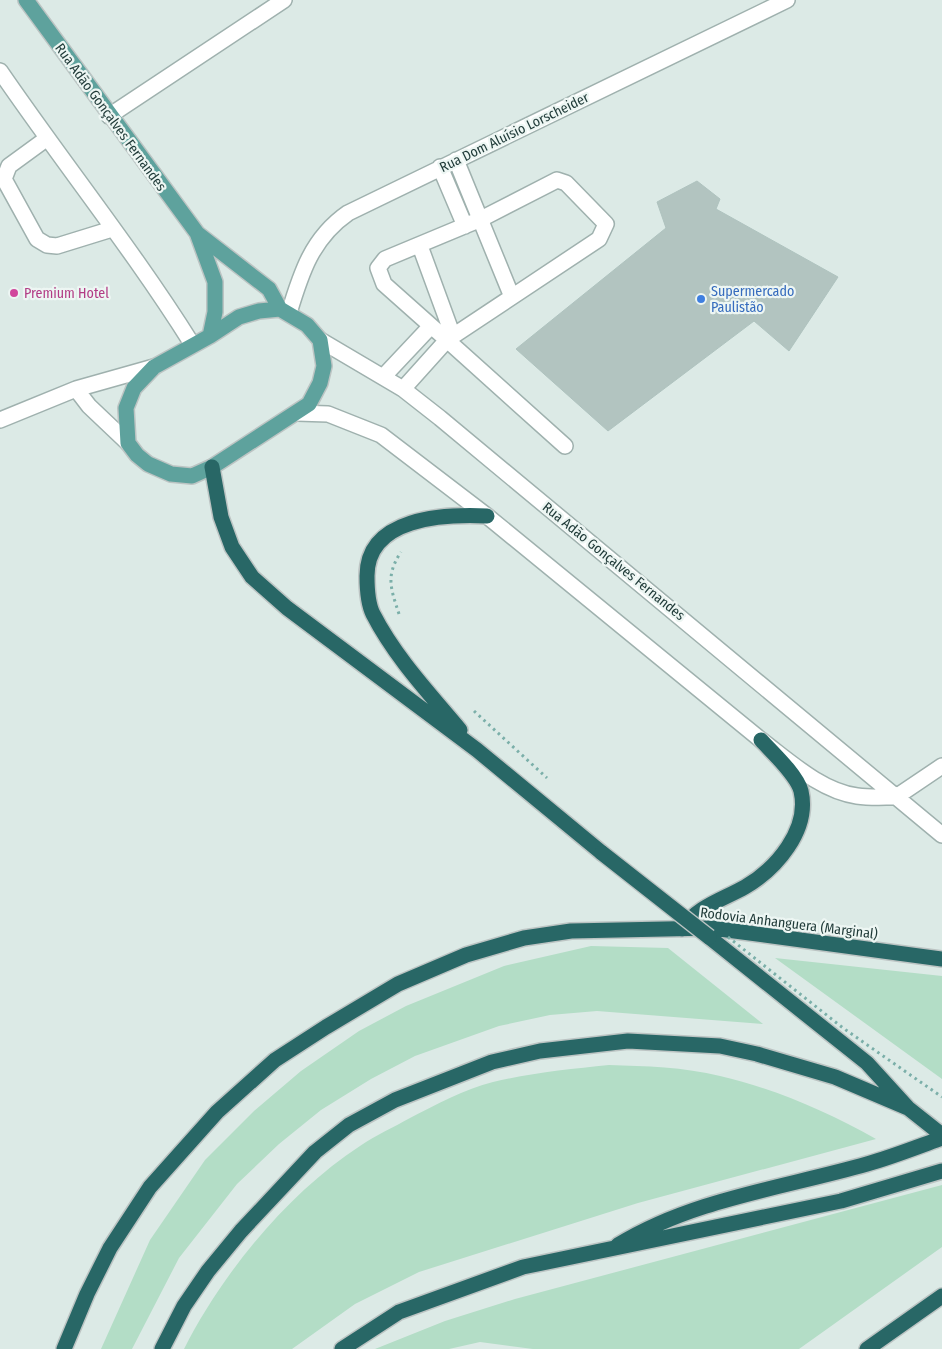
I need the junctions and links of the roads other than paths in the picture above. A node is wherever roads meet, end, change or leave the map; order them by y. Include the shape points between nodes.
1 (26, 0) edge
2 (284, 0) edge
3 (787, 0) edge
4 (0, 71) edge
5 (109, 116) junction
6 (46, 139) junction
7 (456, 160) junction
8 (440, 167) junction
9 (481, 219) junction
10 (465, 226) junction
11 (112, 230) junction
12 (197, 233) junction
13 (420, 246) junction
14 (512, 297) junction
15 (285, 311) junction
16 (431, 326) junction
17 (210, 336) junction
18 (450, 338) junction
19 (320, 340) junction
20 (192, 344) junction
21 (154, 367) junction
22 (383, 377) junction
23 (76, 389) junction
24 (403, 389) junction
25 (297, 413) junction
26 (0, 420) edge
27 (128, 443) junction
28 (565, 446) dead end
29 (212, 467) junction
30 (488, 516) junction
31 (761, 740) junction
32 (477, 750) junction
33 (942, 766) edge
34 (896, 797) junction
35 (942, 835) edge
36 (682, 929) junction
37 (942, 959) edge
38 (908, 1108) junction
39 (942, 1136) edge
40 (942, 1171) edge
41 (608, 1250) junction
42 (942, 1296) edge
43 (64, 1349) edge
44 (162, 1349) edge
45 (342, 1349) edge
46 (867, 1349) edge

1 - 5 main road, Rua Adão Gonçalves Fernandes
2 - 5 street
3 - 7 street, Rua Dom Aluísio Lorscheider
4 - 6 street
5 - 12 main road, Rua Adão Gonçalves Fernandes
6 - 11 street via 70,167
6 - 11 street via 9,166 4,179 37,239 57,246
7 - 8 street, Rua Dom Aluísio Lorscheider
7 - 9 street
8 - 10 street
8 - 15 street, Rua Dom Aluísio Lorscheider via 333,223 314,246
9 - 10 street
9 - 14 street
9 - 14 street via 557,180 566,183 606,224 599,239
10 - 13 street
11 - 20 street
12 - 15 main road, Rua Adão Gonçalves Fernandes via 270,289
12 - 17 main road, Rua Adão Gonçalves Fernandes via 215,282 216,299
13 - 16 street via 385,258 378,268 384,284
13 - 18 street
14 - 18 street
15 - 17 main road via 258,311 239,317
15 - 19 main road via 307,325
16 - 18 street
16 - 22 street
17 - 20 main road
18 - 24 street
18 - 28 street
19 - 22 street, Rua Adão Gonçalves Fernandes
19 - 25 main road via 324,366 320,383 309,404
20 - 21 main road
21 - 23 street
21 - 27 main road via 134,388 126,408
22 - 24 street, Rua Adão Gonçalves Fernandes
23 - 26 street
23 - 27 street
24 - 34 street, Rua Adão Gonçalves Fernandes
25 - 29 main road
25 - 30 street via 328,414 381,435
27 - 29 main road via 148,464 171,474 192,476
29 - 32 highway via 221,517 232,546 252,577 287,608
30 - 31 street
30 - 32 highway via 431,517 405,524 377,545 367,564 372,612 392,646
31 - 34 street via 834,789 856,796
31 - 36 highway via 796,780 801,791 800,823 788,848 771,868 746,886 698,910
32 - 38 highway, bridge via 867,1063
33 - 34 street
34 - 35 street, Rua Adão Gonçalves Fernandes
36 - 37 highway, Rodovia Anhanguera (Marginal) via 712,928
36 - 43 highway, Rodovia Anhanguera (Marginal) via 571,931 524,938 466,955 398,984 275,1060 217,1112 150,1186 110,1248
38 - 39 highway
38 - 44 highway via 835,1077 720,1046 628,1041 540,1051 492,1062 395,1100 350,1125 315,1152 241,1231 208,1272 184,1306
39 - 41 highway via 868,1164 681,1214
40 - 41 highway via 841,1201
41 - 45 highway via 523,1267 408,1308
42 - 46 highway

